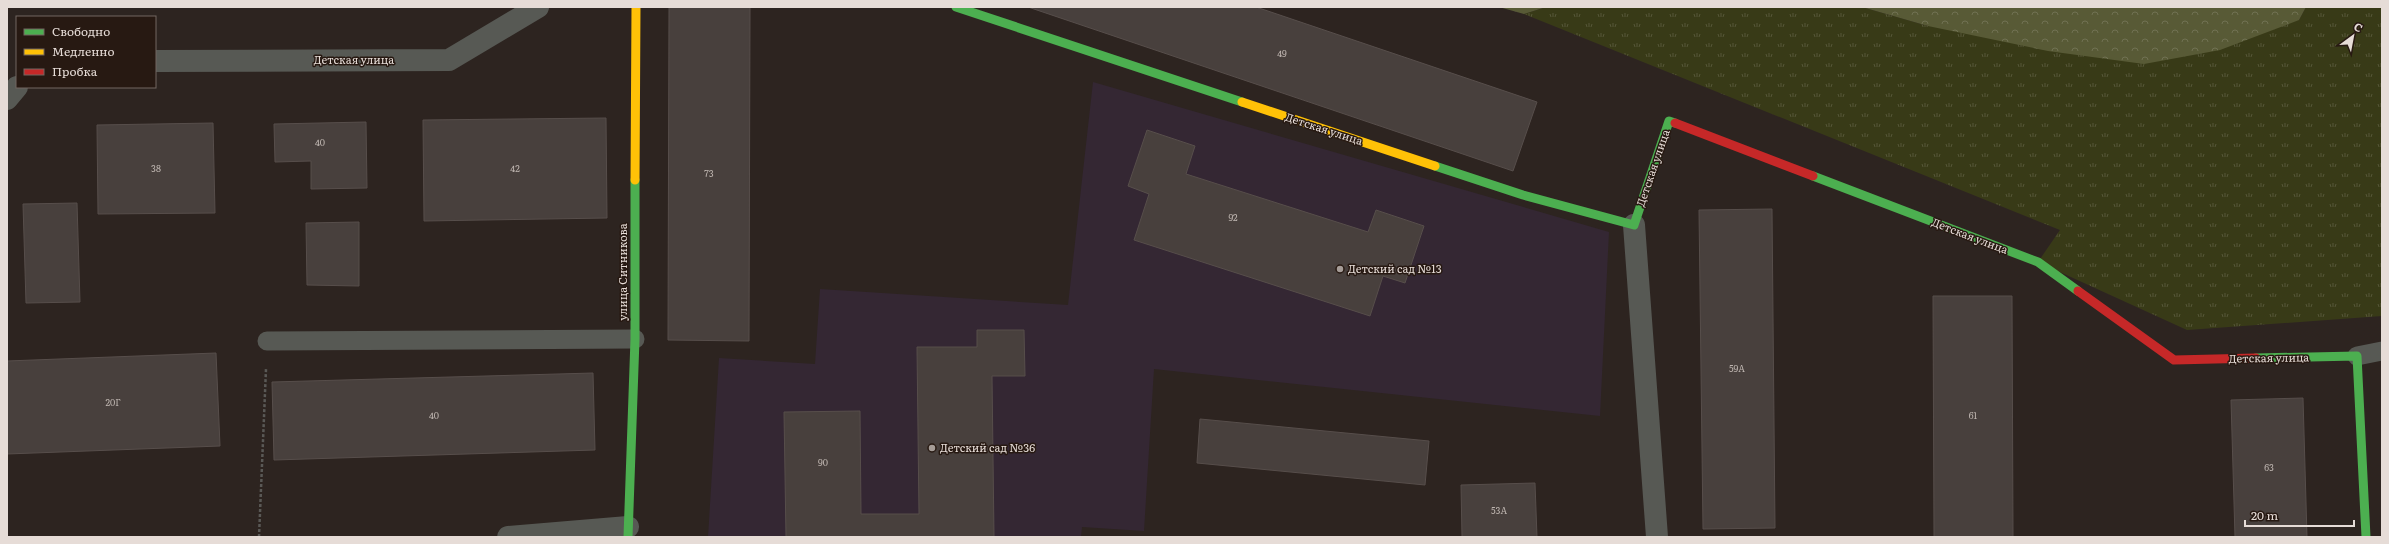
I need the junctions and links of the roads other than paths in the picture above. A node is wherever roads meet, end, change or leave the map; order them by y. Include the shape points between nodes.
1 (538, 7) edge
2 (636, 7) edge
3 (956, 7) edge
4 (156, 61) edge
5 (16, 88) edge
6 (7, 99) edge
7 (1634, 225) junction
8 (635, 339) junction
9 (267, 341) road end
10 (2382, 351) edge
11 (2357, 356) junction
12 (628, 532) edge
13 (508, 537) edge
14 (1657, 537) edge
15 (2366, 537) edge

1 - 4 street, Детская улица via 449,60
2 - 8 street, улица Ситникова
3 - 7 street, Детская улица via 1523,195
5 - 6 street
7 - 11 street, Детская улица via 1669,121 2038,262 2174,360
7 - 14 street
8 - 9 lane
8 - 12 street, улица Ситникова
10 - 11 lane
11 - 15 street
12 - 13 street

